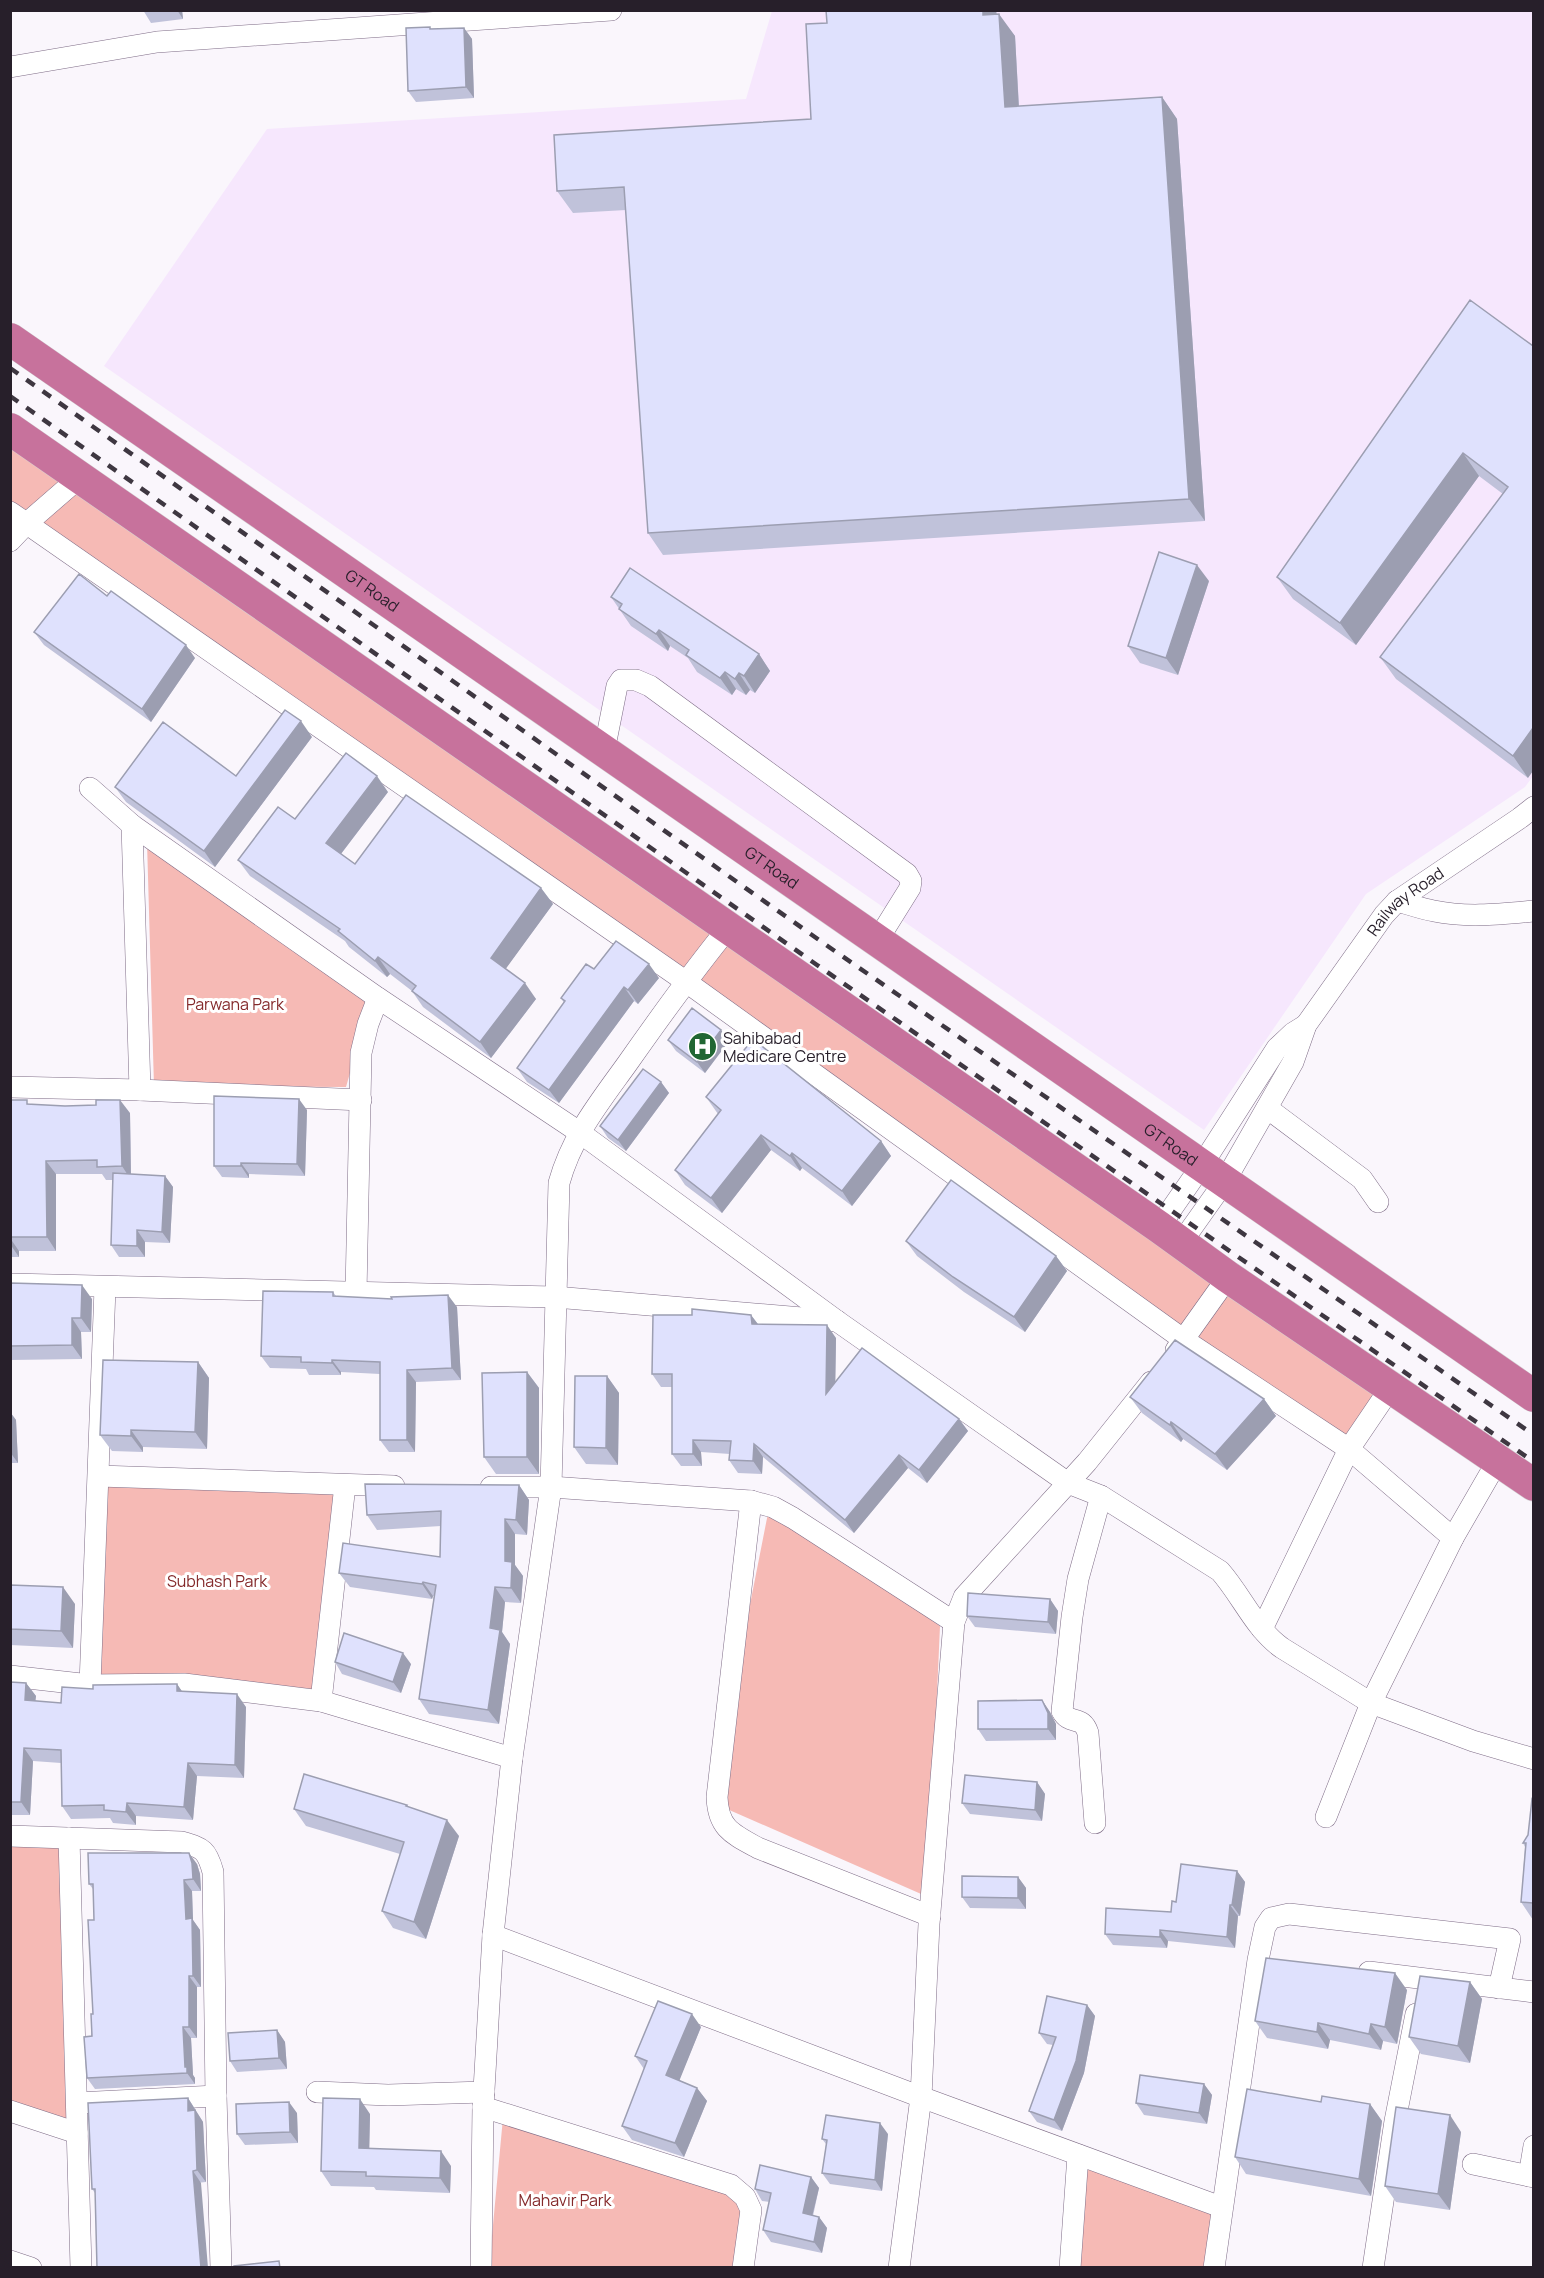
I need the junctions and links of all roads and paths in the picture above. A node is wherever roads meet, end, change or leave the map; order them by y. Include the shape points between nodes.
1 (611, 10) edge
2 (10, 67) edge
3 (10, 339) edge
4 (10, 429) edge
5 (80, 477) junction
6 (19, 518) edge
7 (10, 541) edge
8 (604, 751) junction
9 (90, 788) dead end
10 (1533, 807) edge
11 (132, 825) junction
12 (1397, 901) junction
13 (1533, 911) edge
14 (729, 927) junction
15 (877, 941) junction
16 (685, 981) junction
17 (378, 998) junction
18 (1306, 1025) junction
19 (10, 1087) edge
20 (140, 1089) junction
21 (361, 1100) junction
22 (1267, 1108) junction
23 (579, 1132) junction
24 (1214, 1173) junction
25 (1378, 1202) dead end
26 (1170, 1235) junction
27 (1228, 1278) junction
28 (10, 1284) edge
29 (105, 1288) junction
30 (356, 1293) junction
31 (555, 1297) junction
32 (837, 1321) junction
33 (1184, 1340) junction
34 (1391, 1387) junction
35 (1533, 1396) edge
36 (1349, 1449) junction
37 (1498, 1460) junction
38 (99, 1476) junction
39 (1068, 1484) junction
40 (345, 1485) junction
41 (1533, 1485) edge
42 (414, 1486) edge
43 (471, 1486) edge
44 (551, 1487) junction
45 (1101, 1496) junction
46 (751, 1501) junction
47 (1453, 1538) junction
48 (954, 1622) junction
49 (1262, 1629) junction
50 (10, 1676) edge
51 (90, 1685) junction
52 (321, 1701) junction
53 (1371, 1702) junction
54 (512, 1758) junction
55 (1533, 1759) edge
56 (1326, 1817) dead end
57 (1095, 1823) dead end
58 (10, 1836) edge
59 (69, 1838) junction
60 (930, 1916) junction
61 (493, 1935) junction
62 (1258, 1960) junction
63 (1282, 1963) edge
64 (1352, 1971) edge
65 (1422, 1978) junction
66 (1498, 1988) junction
67 (1533, 1992) edge
68 (317, 2092) dead end
69 (216, 2096) junction
70 (921, 2097) junction
71 (483, 2099) junction
72 (77, 2103) junction
73 (10, 2111) edge
74 (78, 2133) junction
75 (1533, 2146) edge
76 (1078, 2155) junction
77 (1473, 2164) dead end
78 (1531, 2177) edge
79 (1221, 2207) junction
80 (10, 2261) edge
81 (1375, 2267) edge
82 (31, 2268) edge
83 (81, 2268) edge
84 (221, 2268) edge
85 (481, 2268) edge
86 (743, 2268) edge
87 (898, 2268) edge
88 (1070, 2268) edge
89 (1214, 2268) edge

1 - 2 street via 157,42
3 - 8 highway, GT Road
4 - 5 highway
5 - 6 street
5 - 14 highway
6 - 7 street
6 - 16 street
8 - 15 highway, GT Road
8 - 15 street via 621,680 636,680 650,686 907,874 910,888
9 - 11 street
10 - 12 street, Railway Road
11 - 17 street
11 - 20 street
12 - 13 street via 1447,913
12 - 18 street, Railway Road
14 - 16 street
14 - 26 highway
15 - 24 highway, GT Road
16 - 23 street
16 - 33 street
17 - 21 street via 362,1053
17 - 23 street
18 - 22 street, Railway Road via 1293,1062
18 - 24 street, Railway Road via 1277,1048
19 - 20 street
20 - 21 street
21 - 30 street
22 - 24 street, Railway Road
22 - 25 street via 1362,1179
23 - 31 street via 559,1183
23 - 32 street
24 - 26 street, Railway Road
24 - 26 street, Railway Road
24 - 35 highway, GT Road
26 - 27 highway
27 - 33 street
27 - 34 highway
28 - 29 street
29 - 30 street
29 - 38 street
30 - 31 street
31 - 32 street
31 - 44 street
32 - 39 street
33 - 36 street
33 - 39 street
34 - 36 street
34 - 37 highway
36 - 47 street
36 - 49 street
37 - 41 highway
37 - 47 street
38 - 40 street
38 - 51 street
39 - 45 street
39 - 48 street via 964,1597
40 - 42 street
40 - 52 street
43 - 44 street
44 - 46 street
44 - 54 street
45 - 49 street via 1220,1571
45 - 57 street via 1078,1579 1062,1712 1070,1720 1086,1725
46 - 48 street via 793,1518
46 - 60 street via 717,1797 724,1826 758,1848
47 - 53 street
48 - 60 street
49 - 53 street via 1282,1648
50 - 51 street
51 - 52 street via 184,1684
52 - 54 street
53 - 55 street
53 - 56 street
54 - 61 street
58 - 59 street
59 - 69 street via 182,1842 200,1847 209,1857 213,1872
59 - 72 street
60 - 70 street
61 - 70 street
61 - 71 street
62 - 63 street
62 - 66 street via 1265,1926 1271,1918 1289,1914 1510,1939
62 - 79 street
64 - 65 street
65 - 66 street
65 - 81 street via 1395,2121
66 - 67 street
68 - 71 street
69 - 72 street
69 - 84 street
70 - 76 street
70 - 87 street
71 - 85 street
71 - 86 street via 731,2185 745,2197 751,2210
72 - 74 street
73 - 74 street
74 - 83 street
75 - 78 street
76 - 79 street
76 - 88 street
77 - 78 street
79 - 89 street
80 - 82 street

